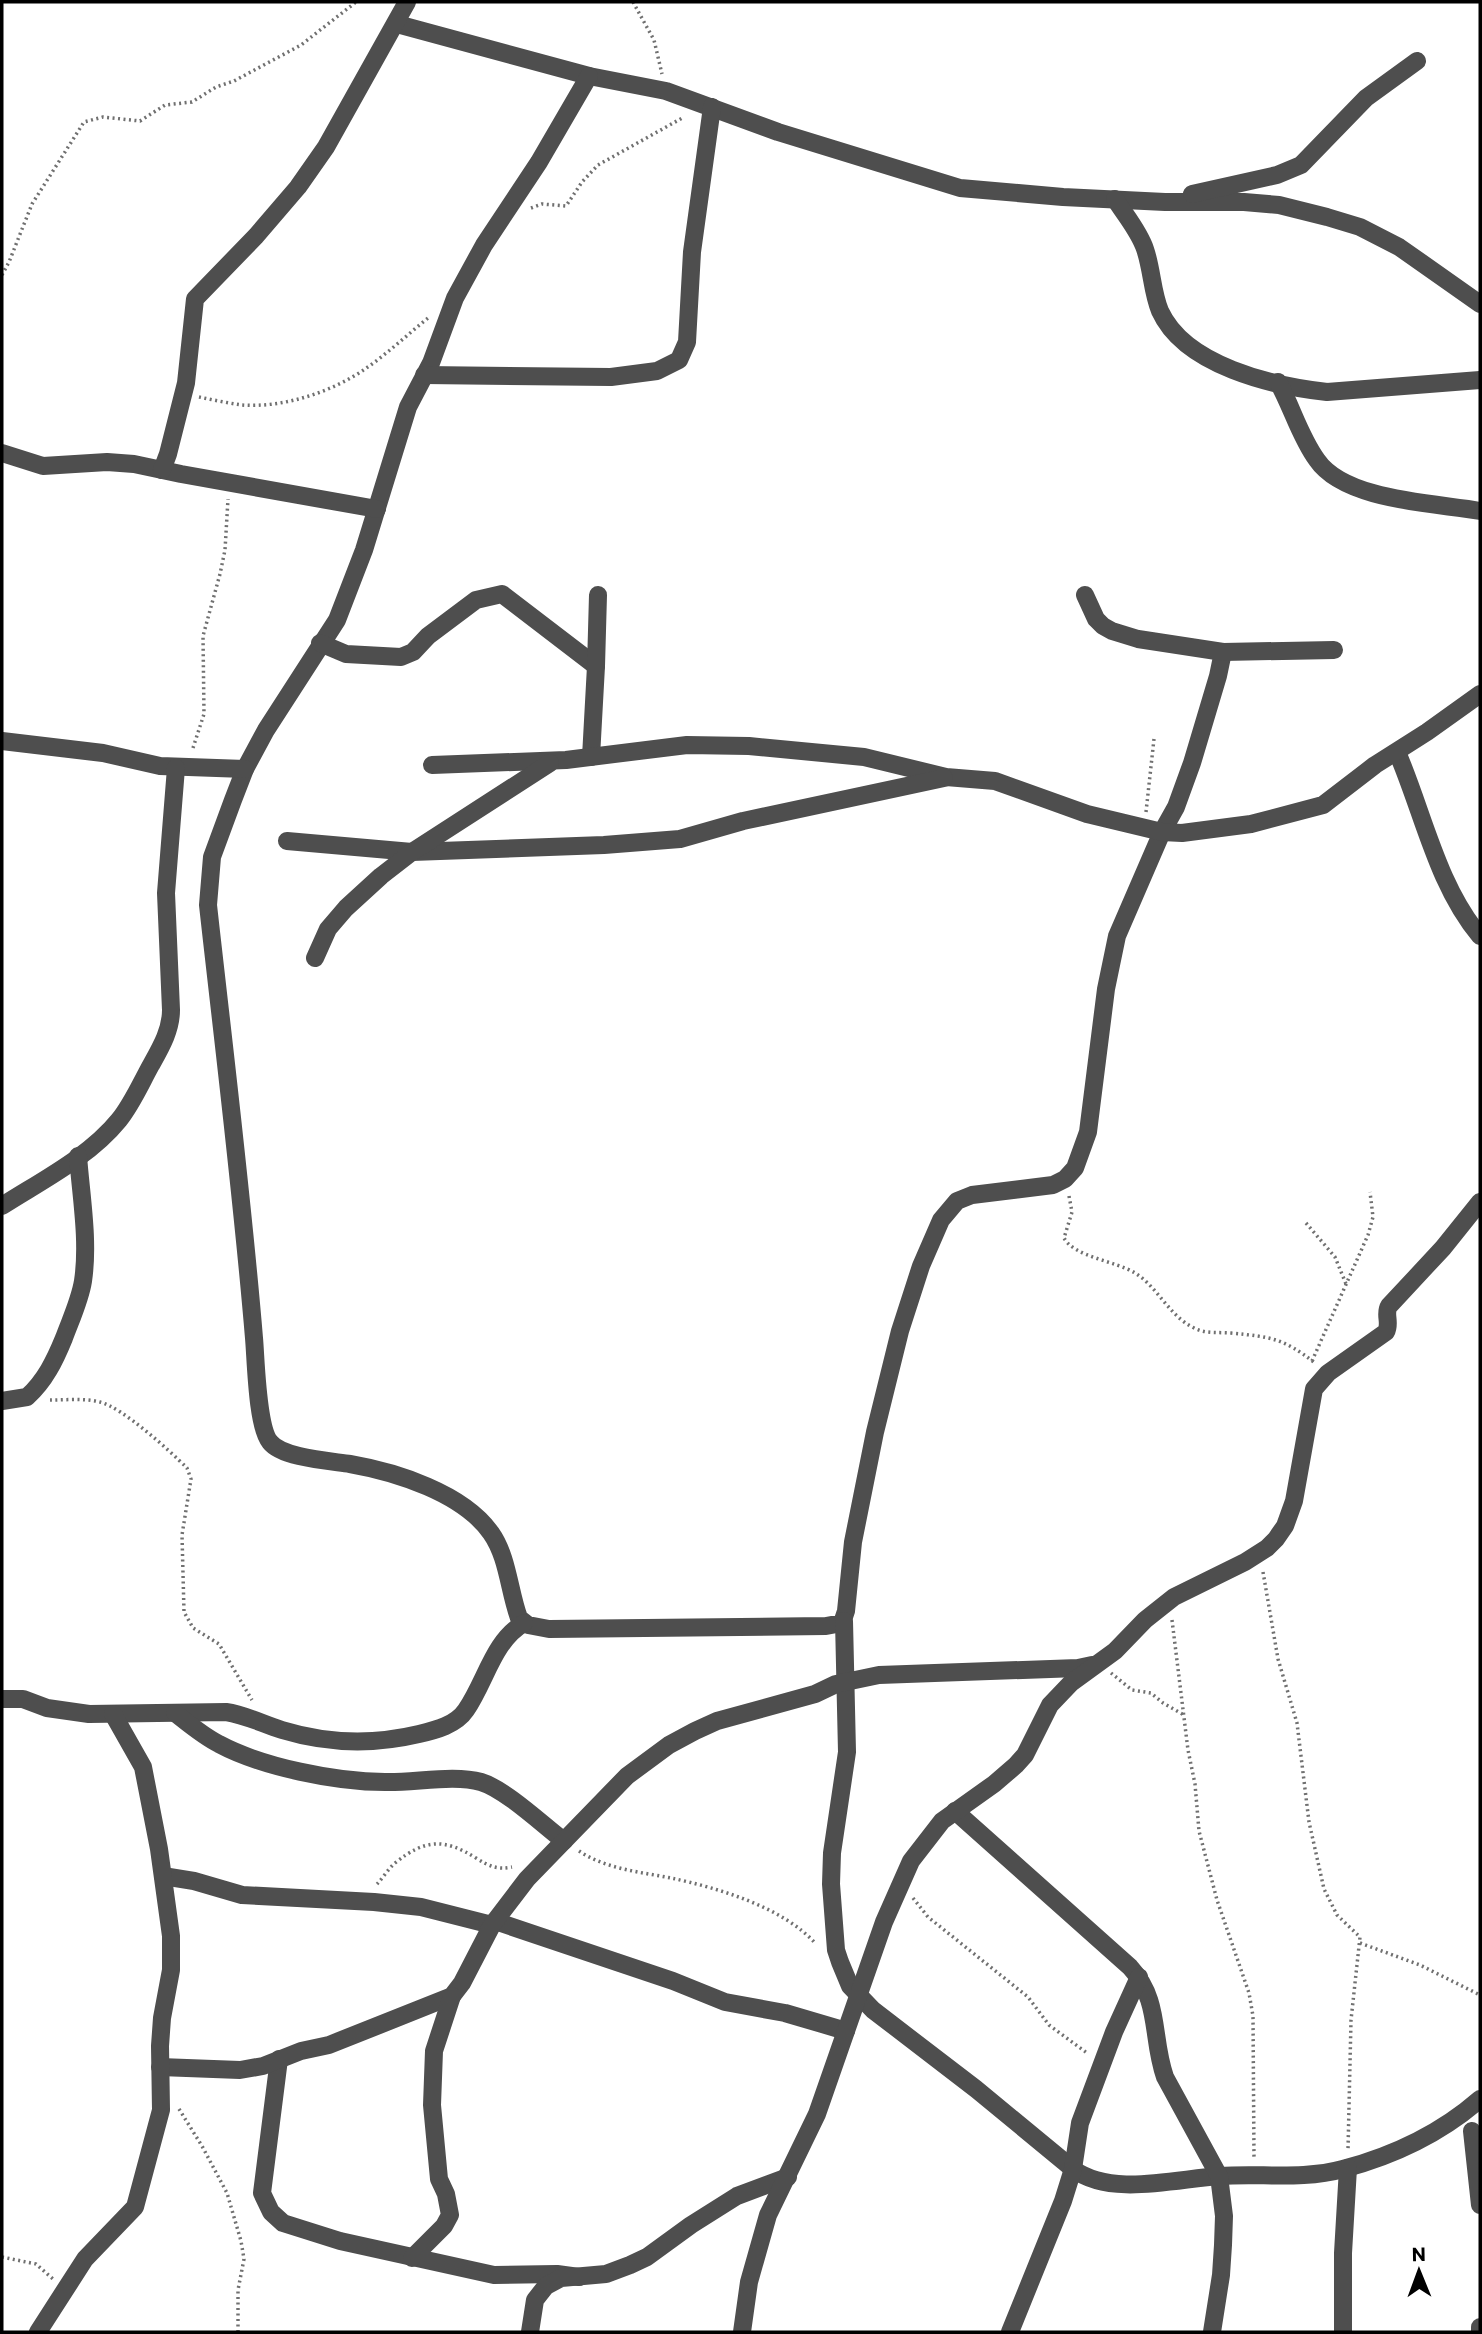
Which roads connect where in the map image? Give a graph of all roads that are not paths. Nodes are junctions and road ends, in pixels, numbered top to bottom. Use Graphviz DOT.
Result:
graph roads {
  1 [pos="407,2"];
  2 [pos="397,24"];
  3 [pos="1417,61"];
  4 [pos="589,76"];
  5 [pos="708,105"];
  6 [pos="1115,199"];
  7 [pos="1165,202"];
  8 [pos="1480,304"];
  9 [pos="424,375"];
  10 [pos="1480,380"];
  11 [pos="1278,382"];
  12 [pos="2,453"];
  13 [pos="162,470"];
  14 [pos="377,509"];
  15 [pos="1480,511"];
  16 [pos="598,595"];
  17 [pos="1085,595"];
  18 [pos="320,643"];
  19 [pos="1334,650"];
  20 [pos="1223,652"];
  21 [pos="596,666"];
  22 [pos="1480,694"];
  23 [pos="2,741"];
  24 [pos="1397,752"];
  25 [pos="591,757"];
  26 [pos="553,761"];
  27 [pos="432,765"];
  28 [pos="180,768"];
  29 [pos="245,769"];
  30 [pos="946,777"];
  31 [pos="1153,830"];
  32 [pos="287,841"];
  33 [pos="412,852"];
  34 [pos="1480,936"];
  35 [pos="315,958"];
  36 [pos="78,1156"];
  37 [pos="1480,1202"];
  38 [pos="2,1206"];
  39 [pos="2,1401"];
  40 [pos="844,1621"];
  41 [pos="524,1623"];
  42 [pos="1098,1663"];
  43 [pos="845,1682"];
  44 [pos="2,1699"];
  45 [pos="175,1713"];
  46 [pos="113,1714"];
  47 [pos="955,1811"];
  48 [pos="564,1841"];
  49 [pos="163,1876"];
  50 [pos="494,1923"];
  51 [pos="1139,1977"];
  52 [pos="452,1996"];
  53 [pos="858,1997"];
  54 [pos="846,2031"];
  55 [pos="279,2059"];
  56 [pos="161,2076"];
  57 [pos="1480,2099"];
  58 [pos="1472,2131"];
  59 [pos="1348,2168"];
  60 [pos="1073,2169"];
  61 [pos="1219,2176"];
  62 [pos="788,2177"];
  63 [pos="1480,2205"];
  64 [pos="412,2258"];
  65 [pos="579,2277"];
  66 [pos="38,2332"];
  67 [pos="530,2332"];
  68 [pos="742,2332"];
  69 [pos="1010,2332"];
  70 [pos="1212,2332"];
  71 [pos="1343,2332"];
  1 -- 2 [label="street"];
  2 -- 4 [label="street"];
  2 -- 13 [label="street"];
  3 -- 7 [label="street"];
  4 -- 5 [label="street"];
  4 -- 9 [label="street"];
  5 -- 6 [label="street"];
  5 -- 9 [label="street"];
  6 -- 7 [label="street"];
  6 -- 11 [label="street"];
  7 -- 8 [label="street"];
  9 -- 14 [label="street"];
  10 -- 11 [label="street"];
  11 -- 15 [label="street"];
  12 -- 13 [label="street"];
  13 -- 14 [label="street"];
  14 -- 18 [label="street"];
  16 -- 21 [label="street"];
  17 -- 20 [label="street"];
  18 -- 21 [label="street"];
  18 -- 29 [label="street"];
  19 -- 20 [label="street"];
  20 -- 31 [label="street"];
  21 -- 25 [label="street"];
  22 -- 24 [label="street"];
  23 -- 28 [label="street"];
  24 -- 31 [label="street"];
  24 -- 34 [label="street"];
  25 -- 26 [label="street"];
  25 -- 30 [label="street"];
  26 -- 27 [label="street"];
  26 -- 33 [label="street"];
  28 -- 29 [label="street"];
  28 -- 36 [label="street"];
  29 -- 41 [label="street"];
  30 -- 31 [label="street"];
  30 -- 33 [label="street"];
  31 -- 40 [label="street"];
  32 -- 33 [label="street"];
  33 -- 35 [label="street"];
  36 -- 38 [label="street"];
  36 -- 39 [label="street"];
  37 -- 42 [label="street"];
  40 -- 41 [label="street"];
  40 -- 43 [label="street"];
  41 -- 45 [label="street"];
  42 -- 43 [label="street"];
  42 -- 47 [label="street"];
  43 -- 48 [label="street"];
  43 -- 53 [label="street"];
  44 -- 46 [label="street"];
  45 -- 46 [label="street"];
  45 -- 48 [label="street"];
  46 -- 49 [label="street"];
  47 -- 51 [label="street"];
  47 -- 53 [label="street"];
  48 -- 50 [label="street"];
  49 -- 50 [label="street"];
  49 -- 56 [label="street"];
  50 -- 52 [label="street"];
  50 -- 54 [label="street"];
  51 -- 60 [label="street"];
  51 -- 61 [label="street"];
  52 -- 55 [label="street"];
  52 -- 64 [label="street"];
  53 -- 54 [label="street"];
  53 -- 60 [label="street"];
  54 -- 62 [label="street"];
  55 -- 56 [label="street"];
  55 -- 64 [label="street"];
  56 -- 66 [label="street"];
  57 -- 59 [label="street"];
  58 -- 63 [label="street"];
  59 -- 61 [label="street"];
  59 -- 71 [label="street"];
  60 -- 61 [label="street"];
  60 -- 69 [label="street"];
  61 -- 70 [label="street"];
  62 -- 65 [label="street"];
  62 -- 68 [label="street"];
  64 -- 65 [label="street"];
  65 -- 67 [label="street"];
}
